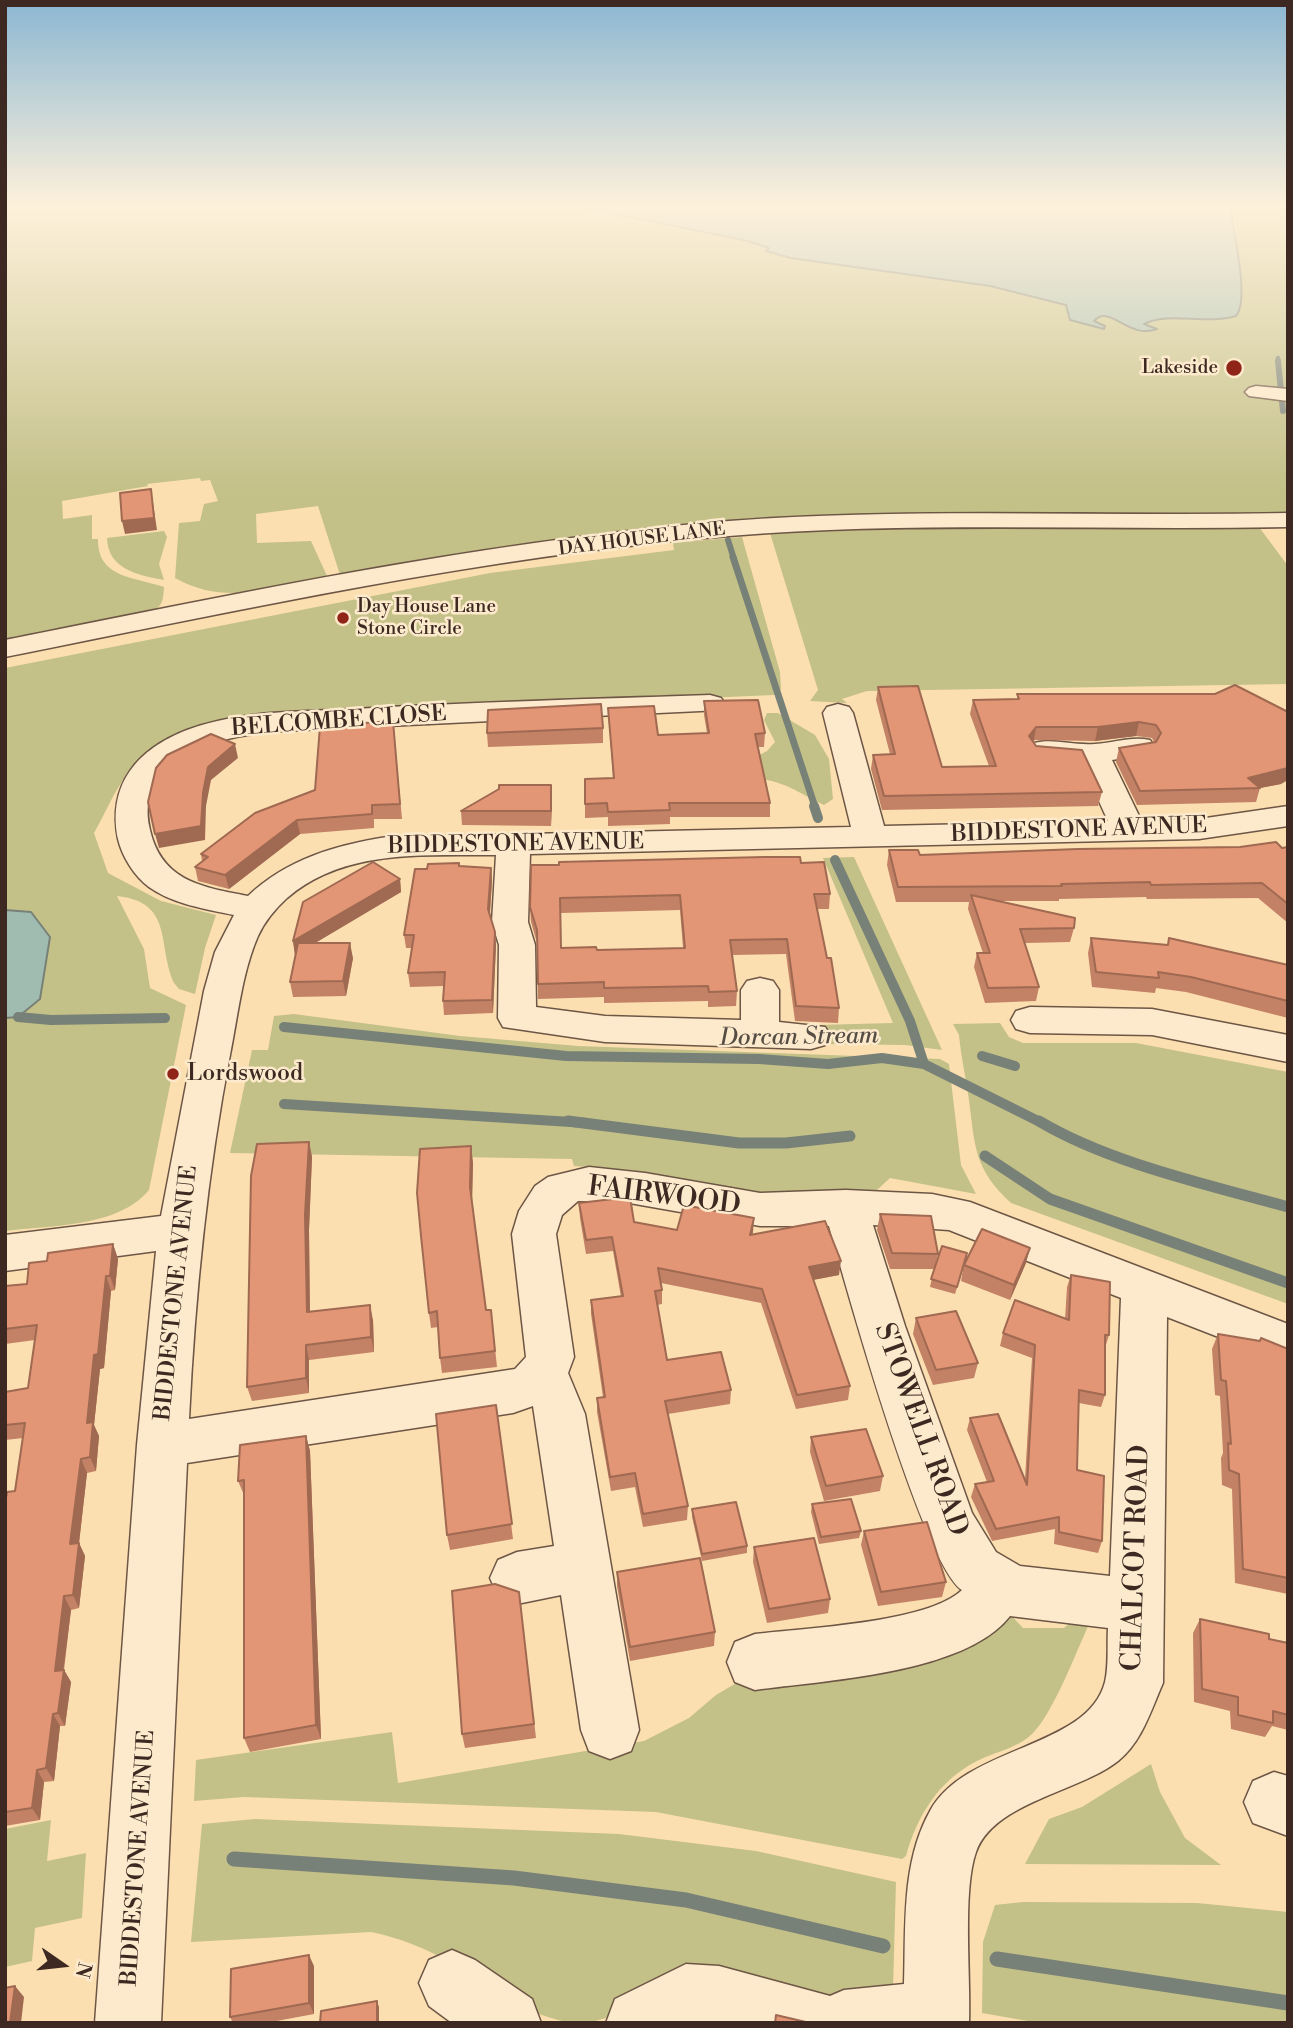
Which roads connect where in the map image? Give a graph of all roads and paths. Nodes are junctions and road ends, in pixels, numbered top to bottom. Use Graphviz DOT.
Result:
graph roads {
  1 [pos="1288,520"];
  2 [pos="5,649"];
  3 [pos="832,709"];
  4 [pos="694,710"];
  5 [pos="1139,747"];
  6 [pos="1045,750"];
  7 [pos="1093,754"];
  8 [pos="1285,820"];
  9 [pos="1129,830"];
  10 [pos="870,837"];
  11 [pos="513,845"];
  12 [pos="257,909"];
  13 [pos="760,990"];
  14 [pos="1030,1020"];
  15 [pos="760,1034"];
  16 [pos="811,1036"];
  17 [pos="1288,1049"];
  18 [pos="846,1207"];
  19 [pos="178,1231"];
  20 [pos="5,1253"];
  21 [pos="1144,1289"];
  22 [pos="1288,1343"];
  23 [pos="542,1377"];
  24 [pos="162,1445"];
  25 [pos="584,1566"];
  26 [pos="517,1578"];
  27 [pos="1000,1585"];
  28 [pos="1138,1608"];
  29 [pos="755,1662"];
  30 [pos="610,1730"];
  31 [pos="452,1983"];
  32 [pos="936,2019"];
  33 [pos="128,2023"];
  34 [pos="508,2023"];
  35 [pos="639,2023"];
  36 [pos="816,2023"];
  37 [pos="844,2023"];
  1 -- 2 [label="street, DAY HOUSE LANE"];
  3 -- 10 [label="street"];
  4 -- 12 [label="street, BELCOMBE CLOSE"];
  5 -- 7 [label="street"];
  6 -- 7 [label="street"];
  7 -- 9 [label="street"];
  8 -- 9 [label="street, BIDDESTONE AVENUE"];
  9 -- 10 [label="street, BIDDESTONE AVENUE"];
  10 -- 11 [label="street, BIDDESTONE AVENUE"];
  11 -- 12 [label="street, BIDDESTONE AVENUE"];
  11 -- 15 [label="street"];
  12 -- 19 [label="street, BIDDESTONE AVENUE"];
  13 -- 15 [label="street"];
  14 -- 17 [label="street"];
  15 -- 16 [label="street"];
  18 -- 21 [label="street, FAIRWOOD"];
  18 -- 23 [label="street, FAIRWOOD"];
  18 -- 27 [label="street, STOWELL ROAD"];
  19 -- 20 [label="street"];
  19 -- 24 [label="street, BIDDESTONE AVENUE"];
  21 -- 22 [label="street, FAIRWOOD"];
  21 -- 28 [label="street, CHALCOT ROAD"];
  23 -- 24 [label="street"];
  23 -- 25 [label="street"];
  24 -- 33 [label="street, BIDDESTONE AVENUE"];
  25 -- 26 [label="street"];
  25 -- 30 [label="street"];
  27 -- 28 [label="street, STOWELL ROAD"];
  27 -- 29 [label="street"];
  28 -- 32 [label="street, CHALCOT ROAD"];
  31 -- 34 [label="street"];
  32 -- 37 [label="street"];
  35 -- 36 [label="street"];
}
